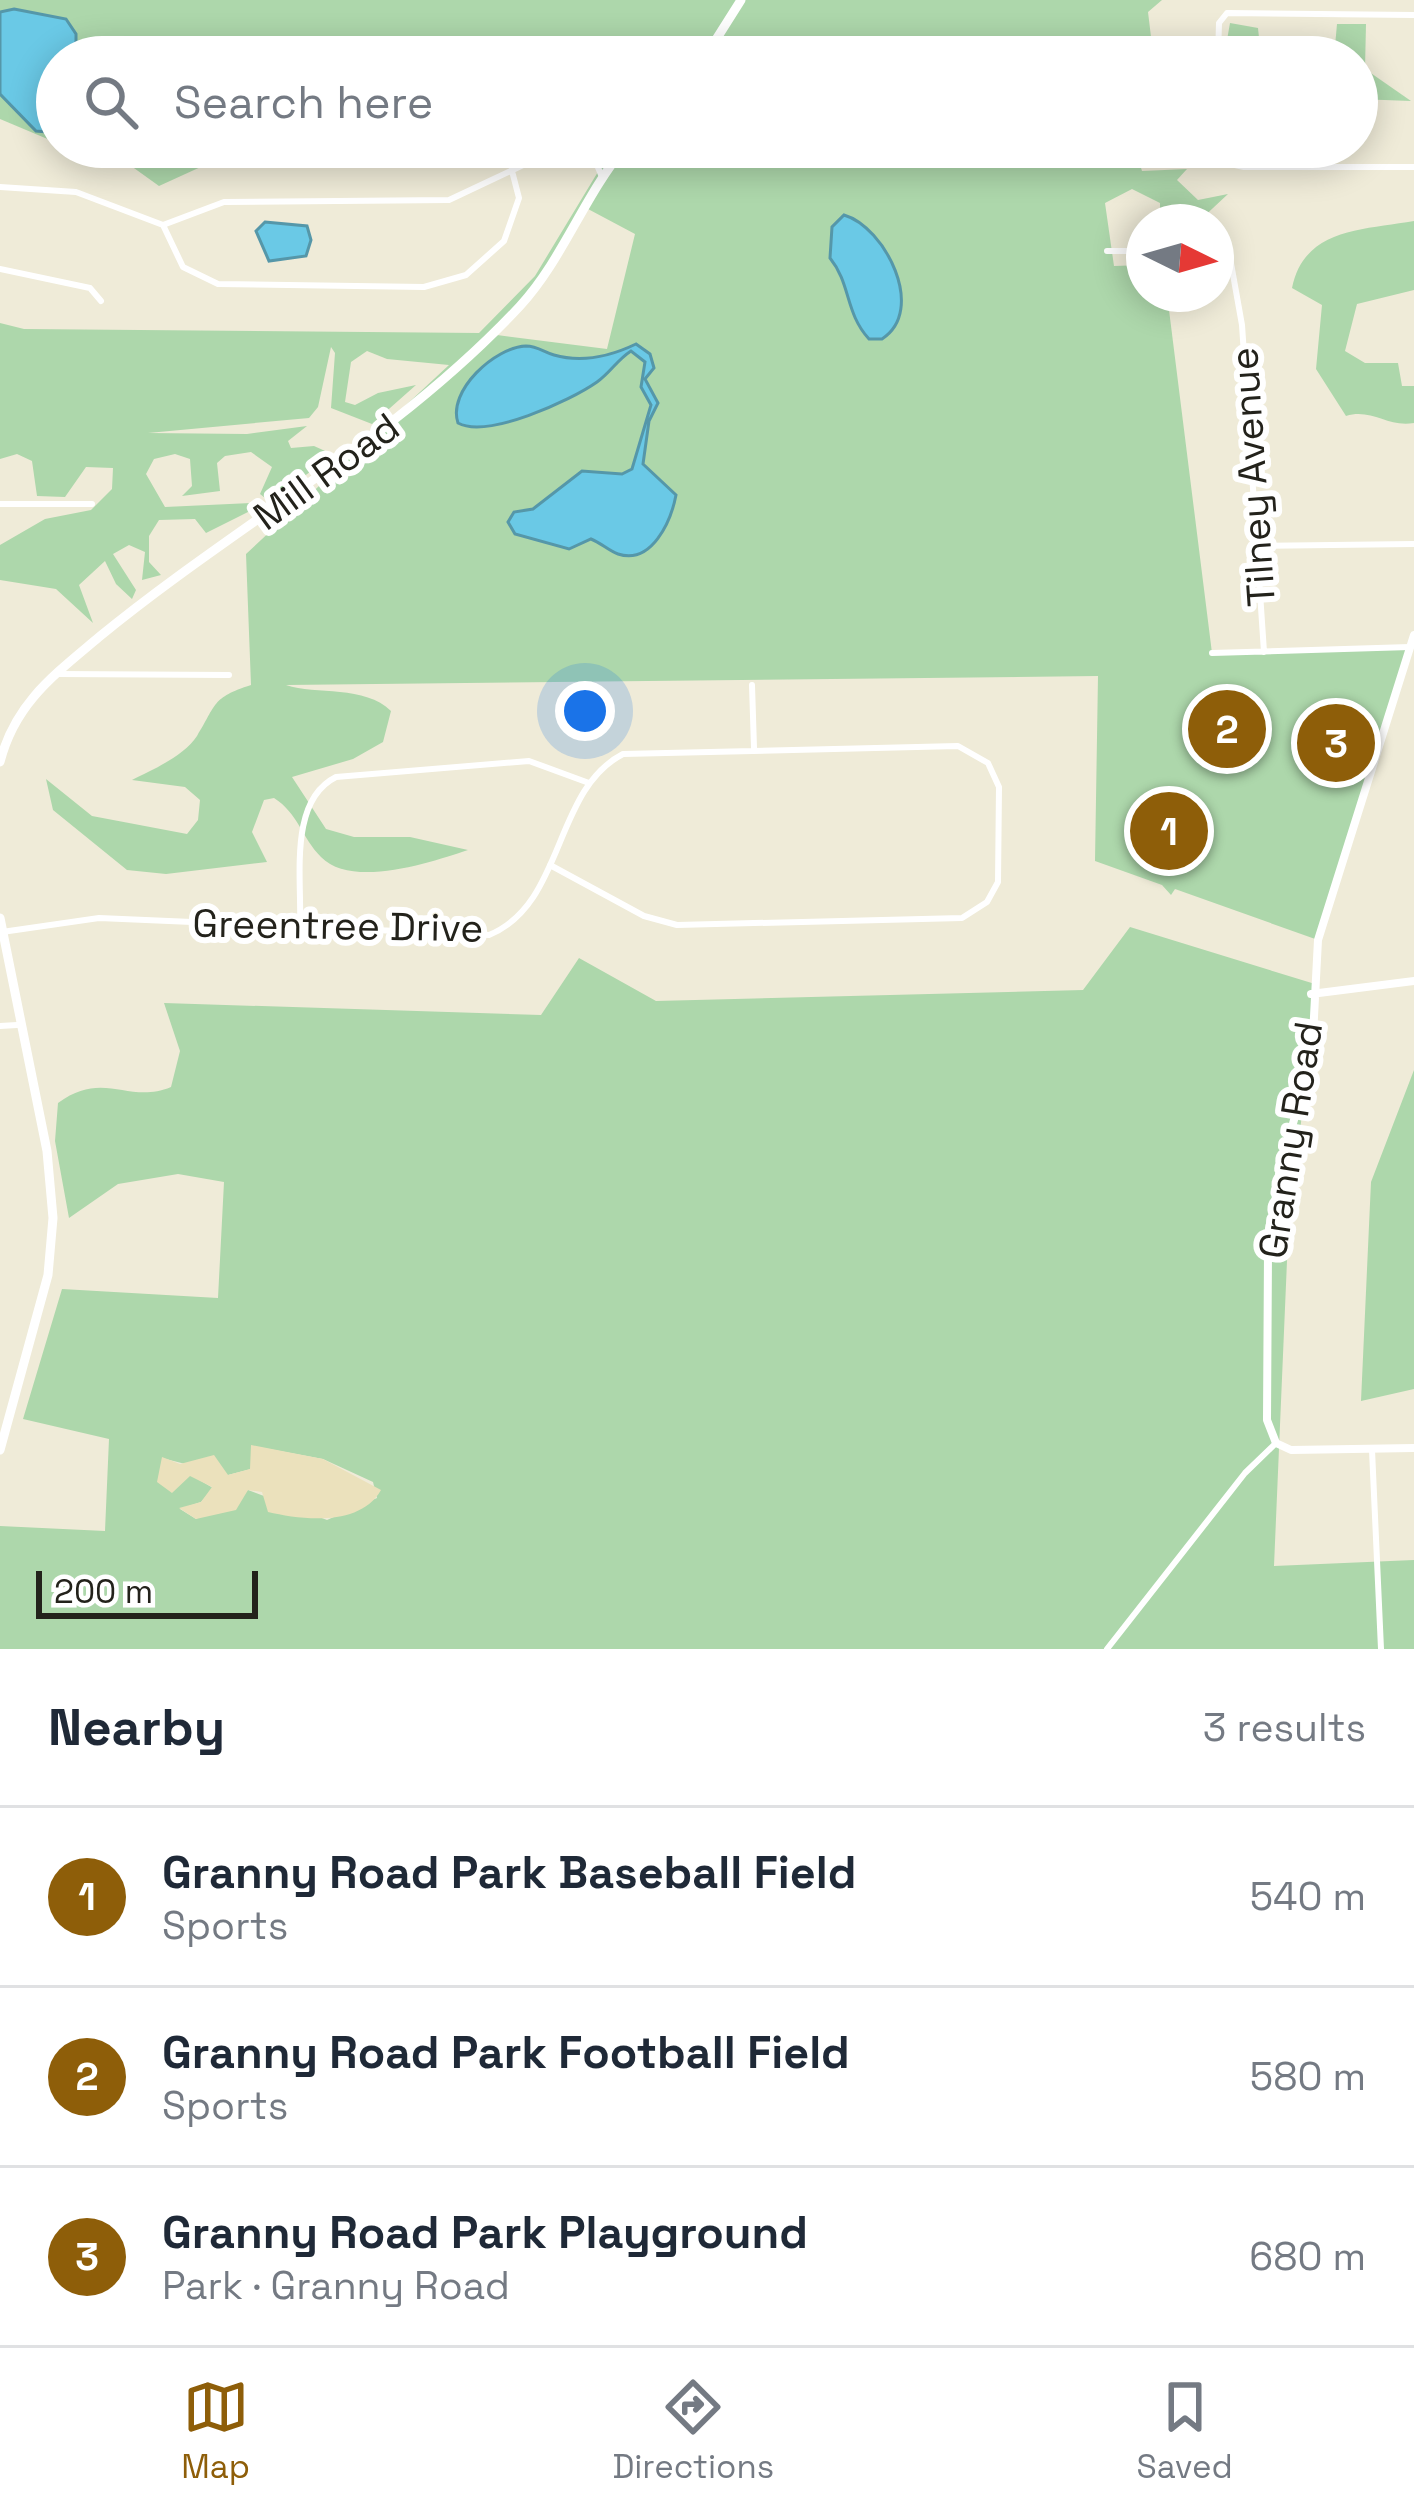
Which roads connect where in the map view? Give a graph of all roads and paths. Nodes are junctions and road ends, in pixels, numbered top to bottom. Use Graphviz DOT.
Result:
graph roads {
  1 [pos="741,0"];
  2 [pos="1414,15"];
  3 [pos="718,36"];
  4 [pos="1219,36"];
  5 [pos="1378,167"];
  6 [pos="1414,167"];
  7 [pos="518,168"];
  8 [pos="598,168"];
  9 [pos="608,168"];
  10 [pos="512,171"];
  11 [pos="602,177"];
  12 [pos="0,187"];
  13 [pos="164,225"];
  14 [pos="1107,251"];
  15 [pos="1126,251"];
  16 [pos="0,269"];
  17 [pos="1234,280"];
  18 [pos="101,301"];
  19 [pos="0,504"];
  20 [pos="92,504"];
  21 [pos="1414,544"];
  22 [pos="1257,546"];
  23 [pos="1414,635"];
  24 [pos="1410,647"];
  25 [pos="1264,652"];
  26 [pos="1212,653"];
  27 [pos="54,674"];
  28 [pos="229,675"];
  29 [pos="752,686"];
  30 [pos="6,724"];
  31 [pos="754,749"];
  32 [pos="0,762"];
  33 [pos="589,783"];
  34 [pos="550,865"];
  35 [pos="0,918"];
  36 [pos="300,927"];
  37 [pos="2,932"];
  38 [pos="1414,981"];
  39 [pos="1312,994"];
  40 [pos="17,1025"];
  41 [pos="0,1026"];
  42 [pos="4,1417"];
  43 [pos="1276,1443"];
  44 [pos="1414,1448"];
  45 [pos="0,1450"];
  46 [pos="1372,1450"];
  47 [pos="1107,1649"];
  48 [pos="1381,1649"];
  1 -- 3 [label="main road"];
  2 -- 4 [label="street"];
  5 -- 6 [label="street"];
  7 -- 10 [label="street"];
  8 -- 11 [label="street"];
  9 -- 11 [label="main road, Mill Road"];
  10 -- 13 [label="street"];
  10 -- 13 [label="street"];
  11 -- 27 [label="main road, Mill Road"];
  12 -- 13 [label="street"];
  14 -- 15 [label="street"];
  16 -- 18 [label="street"];
  17 -- 22 [label="street, Tilney Avenue"];
  19 -- 20 [label="street"];
  21 -- 22 [label="street"];
  22 -- 25 [label="street, Tilney Avenue"];
  23 -- 24 [label="street, Granny Road"];
  24 -- 25 [label="street"];
  24 -- 39 [label="street, Granny Road"];
  25 -- 26 [label="street"];
  27 -- 28 [label="street"];
  27 -- 30 [label="main road, Mill Road"];
  29 -- 31 [label="street"];
  30 -- 32 [label="main road, Mill Road"];
  31 -- 33 [label="street"];
  31 -- 34 [label="street"];
  33 -- 34 [label="street, Greentree Drive"];
  33 -- 36 [label="street"];
  34 -- 36 [label="street, Greentree Drive"];
  35 -- 37 [label="main road"];
  36 -- 37 [label="street, Greentree Drive"];
  37 -- 40 [label="main road"];
  38 -- 39 [label="street"];
  39 -- 43 [label="street, Granny Road"];
  40 -- 41 [label="street"];
  40 -- 42 [label="main road"];
  42 -- 45 [label="main road"];
  43 -- 46 [label="street"];
  43 -- 47 [label="street"];
  44 -- 46 [label="street"];
  46 -- 48 [label="street"];
}
